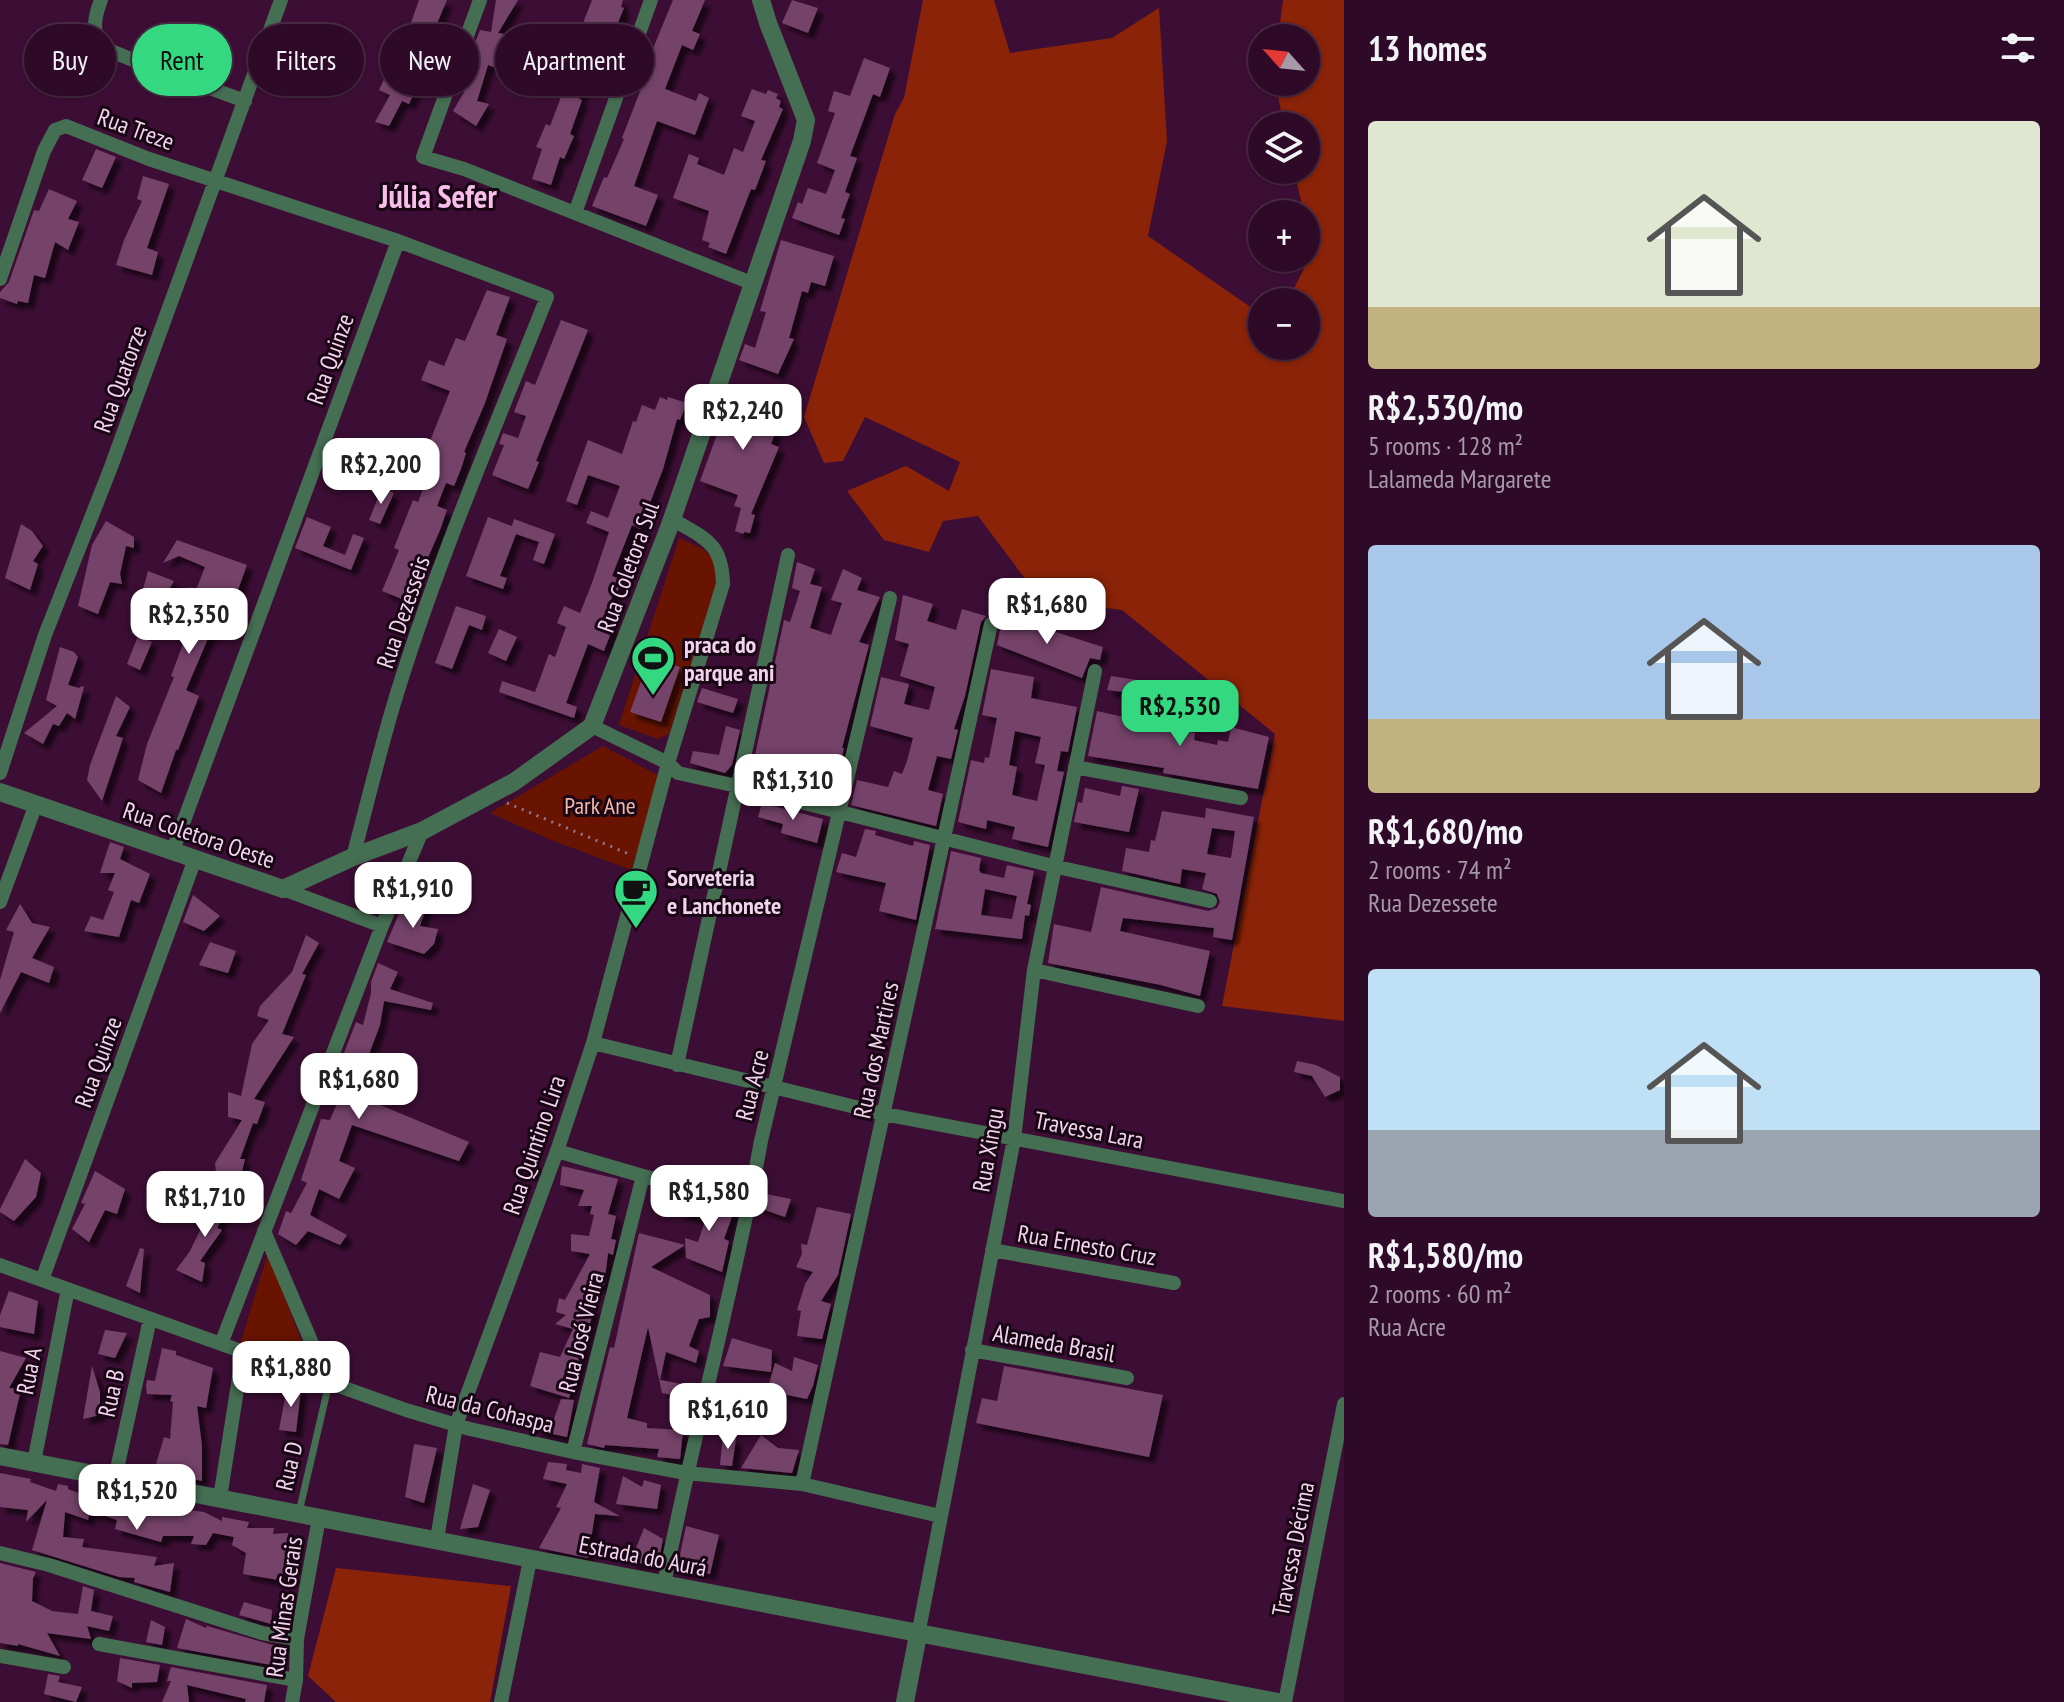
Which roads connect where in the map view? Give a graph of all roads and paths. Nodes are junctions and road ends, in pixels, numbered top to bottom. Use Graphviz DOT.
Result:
graph roads {
  1 [pos="101,0"];
  2 [pos="281,0"];
  3 [pos="480,0"];
  4 [pos="651,0"];
  5 [pos="761,0"];
  6 [pos="245,101"];
  7 [pos="217,180"];
  8 [pos="575,213"];
  9 [pos="398,241"];
  10 [pos="0,279"];
  11 [pos="754,284"];
  12 [pos="672,519"];
  13 [pos="788,555"];
  14 [pos="890,598"];
  15 [pos="991,624"];
  16 [pos="1095,671"];
  17 [pos="592,726"];
  18 [pos="668,763"];
  19 [pos="1075,767"];
  20 [pos="0,773"];
  21 [pos="737,786"];
  22 [pos="0,792"];
  23 [pos="489,795"];
  24 [pos="1241,798"];
  25 [pos="36,804"];
  26 [pos="840,812"];
  27 [pos="422,831"];
  28 [pos="945,837"];
  29 [pos="172,853"];
  30 [pos="353,857"];
  31 [pos="195,859"];
  32 [pos="642,860"];
  33 [pos="1053,866"];
  34 [pos="283,889"];
  35 [pos="1210,901"];
  36 [pos="0,902"];
  37 [pos="382,926"];
  38 [pos="1034,970"];
  39 [pos="1198,1006"];
  40 [pos="593,1043"];
  41 [pos="677,1065"];
  42 [pos="775,1087"];
  43 [pos="884,1114"];
  44 [pos="1014,1139"];
  45 [pos="557,1151"];
  46 [pos="643,1176"];
  47 [pos="750,1201"];
  48 [pos="1344,1201"];
  49 [pos="264,1231"];
  50 [pos="992,1250"];
  51 [pos="0,1265"];
  52 [pos="42,1280"];
  53 [pos="1174,1283"];
  54 [pos="68,1289"];
  55 [pos="150,1319"];
  56 [pos="221,1344"];
  57 [pos="972,1350"];
  58 [pos="243,1352"];
  59 [pos="1127,1378"];
  60 [pos="329,1383"];
  61 [pos="1344,1404"];
  62 [pos="456,1425"];
  63 [pos="573,1452"];
  64 [pos="0,1456"];
  65 [pos="34,1462"];
  66 [pos="686,1473"];
  67 [pos="115,1478"];
  68 [pos="802,1484"];
  69 [pos="220,1498"];
  70 [pos="299,1512"];
  71 [pos="940,1516"];
  72 [pos="319,1518"];
  73 [pos="437,1539"];
  74 [pos="0,1553"];
  75 [pos="530,1560"];
  76 [pos="664,1584"];
  77 [pos="918,1635"];
  78 [pos="297,1639"];
  79 [pos="99,1644"];
  80 [pos="0,1656"];
  81 [pos="64,1667"];
  82 [pos="296,1680"];
  83 [pos="292,1702"];
  84 [pos="501,1702"];
  85 [pos="905,1702"];
  86 [pos="1278,1702"];
  87 [pos="1285,1702"];
  1 -- 6 [label="street"];
  2 -- 6 [label="street, Rua Quatorze"];
  3 -- 8 [label="street"];
  4 -- 8 [label="street"];
  5 -- 11 [label="street, Rua Coletora Sul"];
  6 -- 7 [label="street, Rua Quatorze"];
  7 -- 9 [label="street"];
  7 -- 10 [label="street, Rua Treze"];
  7 -- 20 [label="street, Rua Quatorze"];
  8 -- 11 [label="street"];
  9 -- 29 [label="street, Rua Quinze"];
  9 -- 30 [label="street, Rua Dezesseis"];
  11 -- 12 [label="street, Rua Coletora Sul"];
  12 -- 17 [label="street, Rua Coletora Sul"];
  12 -- 18 [label="street, Rua Quintino Lira"];
  13 -- 21 [label="street"];
  14 -- 26 [label="street, Rua Acre"];
  15 -- 28 [label="street, Rua dos Martires"];
  16 -- 19 [label="street, Rua Xingu"];
  17 -- 18 [label="street"];
  17 -- 23 [label="street"];
  18 -- 21 [label="street"];
  18 -- 32 [label="street, Rua Quintino Lira"];
  19 -- 24 [label="street"];
  19 -- 33 [label="street, Rua Xingu"];
  21 -- 26 [label="street"];
  21 -- 41 [label="street"];
  22 -- 25 [label="street, Rua Coletora Oeste"];
  23 -- 27 [label="street"];
  23 -- 32 [label="path"];
  25 -- 29 [label="street, Rua Coletora Oeste"];
  25 -- 36 [label="street"];
  26 -- 28 [label="street"];
  26 -- 42 [label="street, Rua Acre"];
  27 -- 30 [label="street"];
  27 -- 37 [label="street"];
  28 -- 33 [label="street"];
  28 -- 43 [label="street, Rua dos Martires"];
  29 -- 31 [label="street, Rua Coletora Oeste"];
  30 -- 34 [label="street"];
  31 -- 34 [label="street, Rua Coletora Oeste"];
  31 -- 52 [label="street, Rua Quinze"];
  32 -- 40 [label="street, Rua Quintino Lira"];
  33 -- 35 [label="street"];
  33 -- 38 [label="street, Rua Xingu"];
  34 -- 37 [label="street, Rua Coletora Oeste"];
  37 -- 49 [label="street"];
  38 -- 39 [label="street"];
  38 -- 44 [label="street, Rua Xingu"];
  40 -- 41 [label="street, Travessa Lara"];
  40 -- 45 [label="street, Rua Quintino Lira"];
  41 -- 42 [label="street, Travessa Lara"];
  42 -- 43 [label="street, Travessa Lara"];
  42 -- 47 [label="street, Rua Acre"];
  43 -- 44 [label="street, Travessa Lara"];
  43 -- 68 [label="street, Rua dos Martires"];
  44 -- 48 [label="street, Travessa Lara"];
  44 -- 50 [label="street, Rua Xingu"];
  45 -- 46 [label="street"];
  45 -- 62 [label="street, Rua Quintino Lira"];
  46 -- 47 [label="street"];
  46 -- 63 [label="street, Rua José Vieira"];
  47 -- 66 [label="street, Rua Acre"];
  49 -- 56 [label="street"];
  49 -- 60 [label="street"];
  50 -- 53 [label="street, Rua Ernesto Cruz"];
  50 -- 57 [label="street, Rua Xingu"];
  51 -- 52 [label="street, Rua da Cohaspa"];
  52 -- 54 [label="street, Rua da Cohaspa"];
  54 -- 55 [label="street, Rua da Cohaspa"];
  54 -- 65 [label="street, Rua A"];
  55 -- 56 [label="street, Rua da Cohaspa"];
  55 -- 67 [label="street, Rua B"];
  56 -- 58 [label="street, Rua da Cohaspa"];
  57 -- 59 [label="street, Alameda Brasil"];
  57 -- 71 [label="street, Rua Xingu"];
  58 -- 60 [label="street, Rua da Cohaspa"];
  58 -- 69 [label="street"];
  60 -- 62 [label="street, Rua da Cohaspa"];
  60 -- 70 [label="lane, Rua D"];
  61 -- 87 [label="street, Travessa Décima"];
  62 -- 63 [label="street, Rua da Cohaspa"];
  62 -- 73 [label="street, Rua Quintino Lira"];
  63 -- 66 [label="street, Rua da Cohaspa"];
  64 -- 65 [label="street, Estrada do Aurá"];
  65 -- 67 [label="street, Estrada do Aurá"];
  66 -- 68 [label="street, Rua da Cohaspa"];
  66 -- 76 [label="street, Rua Acre"];
  67 -- 69 [label="street, Estrada do Aurá"];
  68 -- 71 [label="street, Rua da Cohaspa"];
  69 -- 70 [label="street, Estrada do Aurá"];
  70 -- 72 [label="street, Estrada do Aurá"];
  71 -- 77 [label="street, Rua Xingu"];
  72 -- 73 [label="street, Estrada do Aurá"];
  72 -- 78 [label="street, Rua Minas Gerais"];
  73 -- 75 [label="street, Estrada do Aurá"];
  74 -- 78 [label="street"];
  75 -- 76 [label="street, Estrada do Aurá"];
  75 -- 84 [label="street"];
  76 -- 77 [label="street, Estrada do Aurá"];
  77 -- 85 [label="street"];
  77 -- 86 [label="street, Estrada do Aurá"];
  78 -- 82 [label="street, Rua Minas Gerais"];
  79 -- 82 [label="street"];
  80 -- 81 [label="street"];
  82 -- 83 [label="street, Rua Minas Gerais"];
}
